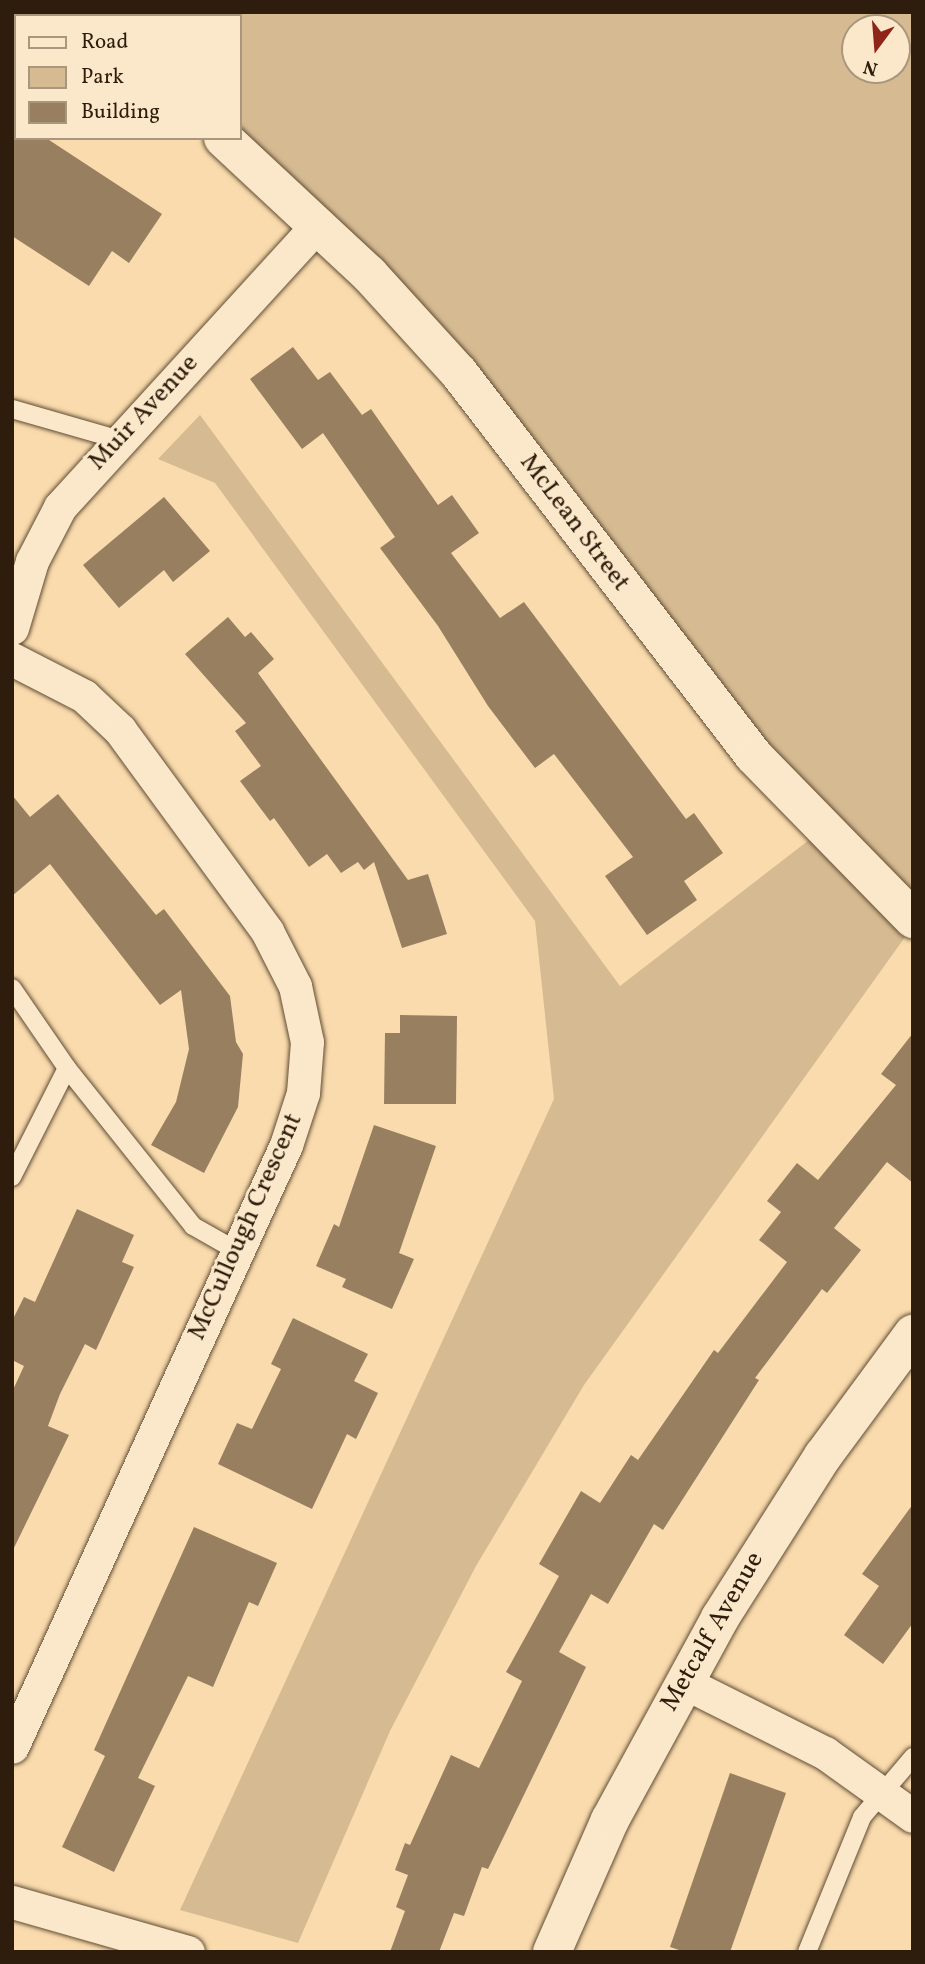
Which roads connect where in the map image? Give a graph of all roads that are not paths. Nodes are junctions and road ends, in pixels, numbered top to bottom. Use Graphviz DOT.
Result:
graph roads {
  1 [pos="225,140"];
  2 [pos="318,224"];
  3 [pos="12,409"];
  4 [pos="120,440"];
  5 [pos="12,628"];
  6 [pos="12,659"];
  7 [pos="913,919"];
  8 [pos="12,988"];
  9 [pos="67,1068"];
  10 [pos="12,1177"];
  11 [pos="237,1251"];
  12 [pos="913,1334"];
  13 [pos="683,1682"];
  14 [pos="12,1747"];
  15 [pos="913,1757"];
  16 [pos="883,1792"];
  17 [pos="913,1816"];
  18 [pos="12,1902"];
  19 [pos="180,1951"];
  20 [pos="552,1952"];
  21 [pos="807,1952"];
  1 -- 2 [label="street, McLean Street"];
  2 -- 4 [label="street, Muir Avenue"];
  2 -- 7 [label="street, McLean Street"];
  3 -- 4 [label="lane"];
  4 -- 5 [label="street, Muir Avenue"];
  6 -- 11 [label="street, McCullough Crescent"];
  8 -- 9 [label="lane"];
  9 -- 10 [label="lane"];
  9 -- 11 [label="lane"];
  11 -- 14 [label="street, McCullough Crescent"];
  12 -- 13 [label="street, Metcalf Avenue"];
  13 -- 16 [label="street"];
  13 -- 20 [label="street, Metcalf Avenue"];
  15 -- 16 [label="lane"];
  16 -- 17 [label="street"];
  16 -- 21 [label="lane"];
  18 -- 19 [label="street"];
}
